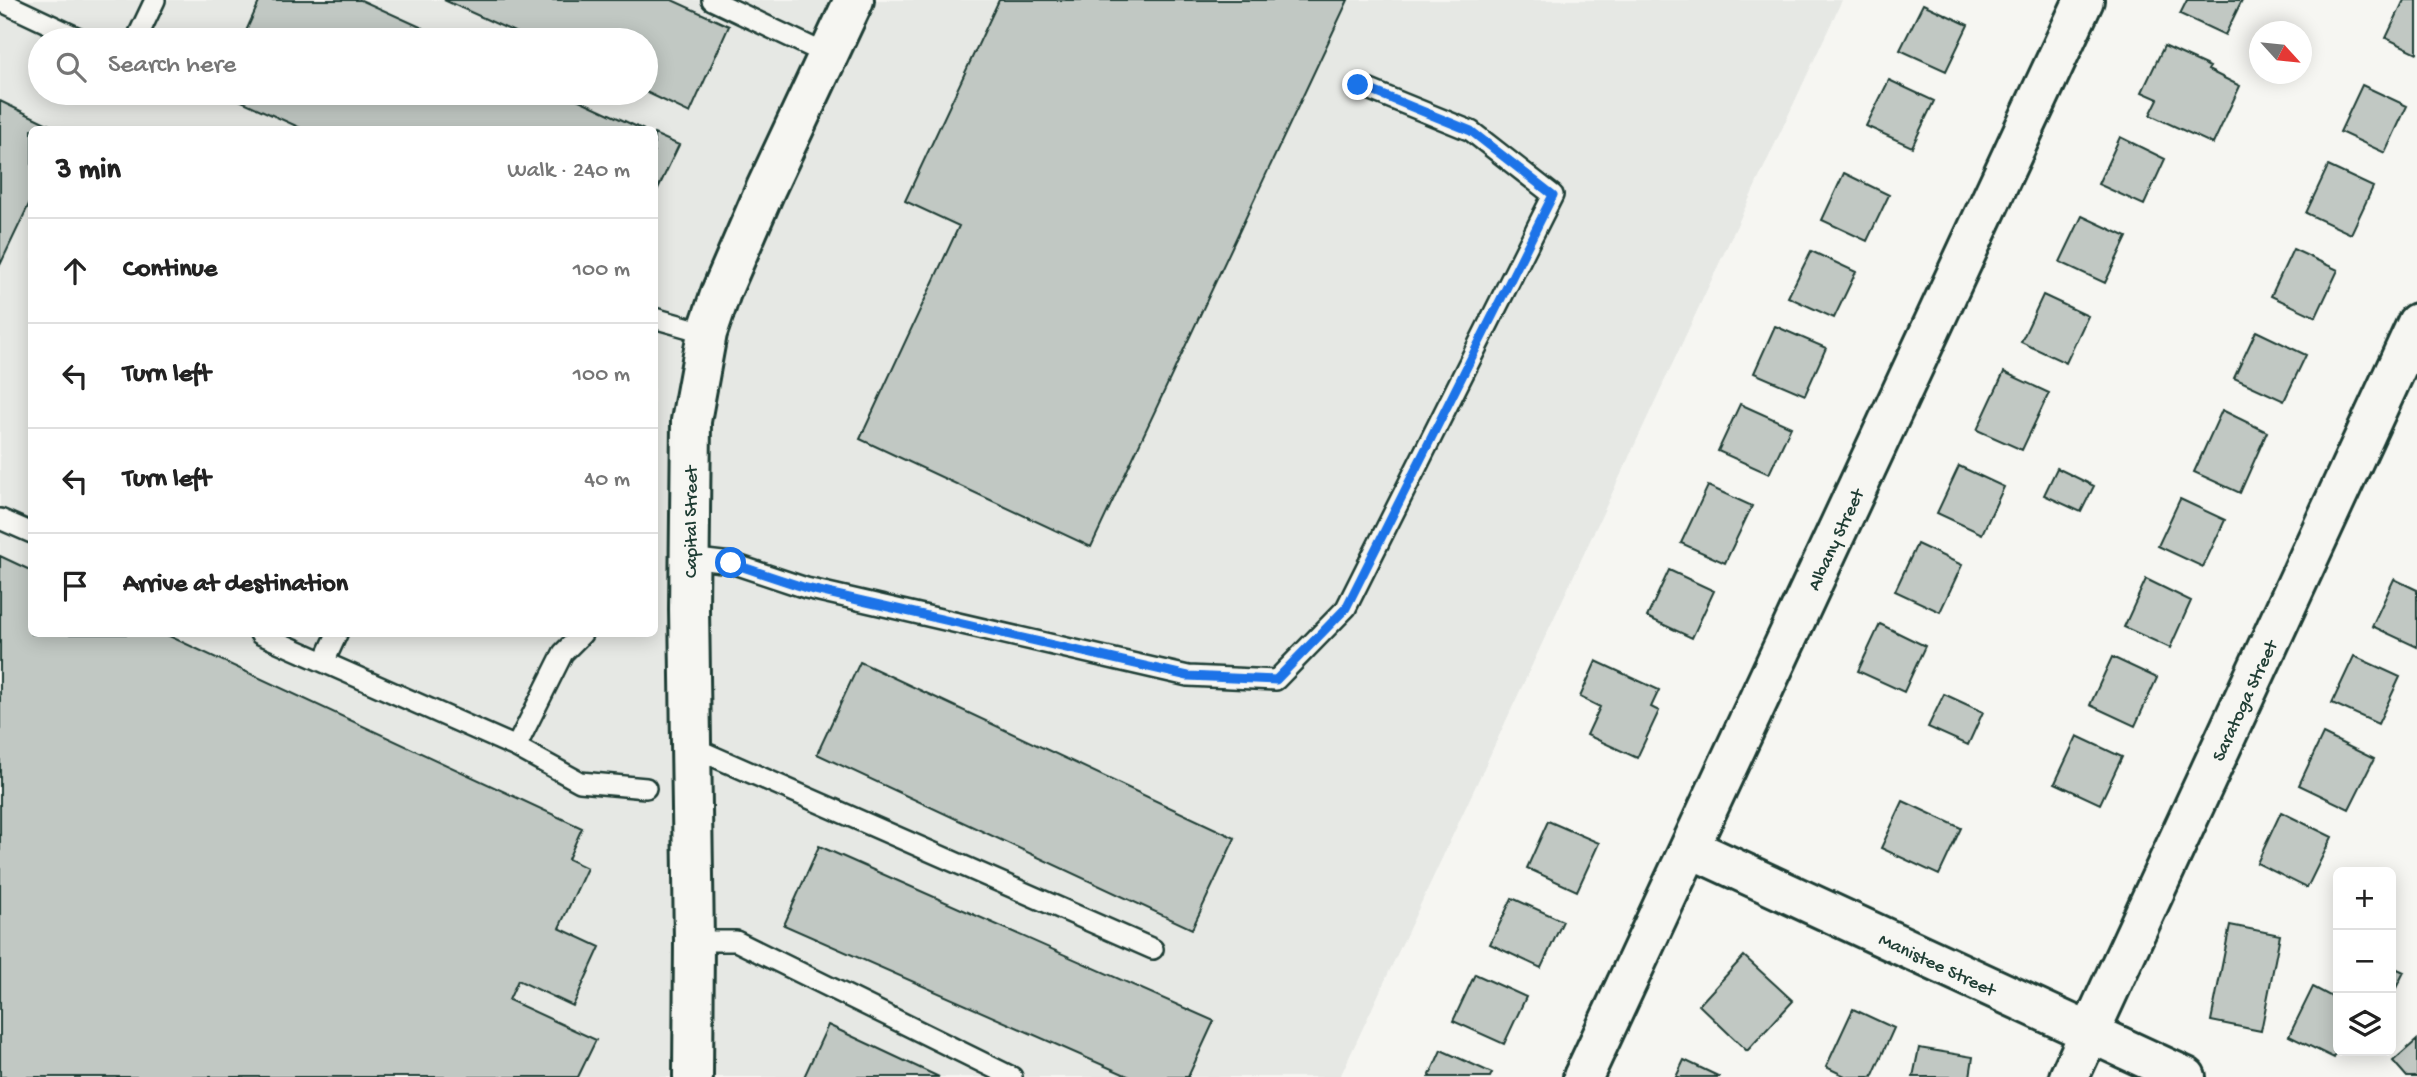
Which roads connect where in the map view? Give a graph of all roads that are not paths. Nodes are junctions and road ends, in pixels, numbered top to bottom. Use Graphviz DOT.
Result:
graph roads {
  1 [pos="155,0"];
  2 [pos="712,0"];
  3 [pos="854,0"];
  4 [pos="2084,0"];
  5 [pos="0,1"];
  6 [pos="57,28"];
  7 [pos="142,28"];
  8 [pos="828,55"];
  9 [pos="1358,85"];
  10 [pos="658,319"];
  11 [pos="2417,323"];
  12 [pos="707,333"];
  13 [pos="0,519"];
  14 [pos="28,531"];
  15 [pos="689,558"];
  16 [pos="267,637"];
  17 [pos="336,637"];
  18 [pos="579,637"];
  19 [pos="324,662"];
  20 [pos="516,747"];
  21 [pos="692,747"];
  22 [pos="646,788"];
  23 [pos="1690,848"];
  24 [pos="694,941"];
  25 [pos="1153,949"];
  26 [pos="2089,1032"];
  27 [pos="693,1077"];
  28 [pos="1012,1077"];
  29 [pos="1583,1077"];
  30 [pos="2069,1077"];
  31 [pos="2186,1077"];
  1 -- 7 [label="lane"];
  2 -- 8 [label="lane"];
  3 -- 8 [label="street, Capital Street"];
  4 -- 23 [label="street, Albany Street"];
  5 -- 6 [label="lane"];
  8 -- 12 [label="street, Capital Street"];
  9 -- 15 [label="lane"];
  10 -- 12 [label="lane"];
  11 -- 26 [label="street, Saratoga Street"];
  12 -- 15 [label="street, Capital Street"];
  13 -- 14 [label="lane"];
  15 -- 21 [label="street, Capital Street"];
  16 -- 19 [label="lane"];
  17 -- 19 [label="lane"];
  18 -- 20 [label="lane"];
  19 -- 20 [label="lane"];
  20 -- 22 [label="lane"];
  21 -- 24 [label="street, Capital Street"];
  21 -- 25 [label="lane"];
  23 -- 26 [label="street, Manistee Street"];
  23 -- 29 [label="street, Albany Street"];
  24 -- 27 [label="street, Capital Street"];
  24 -- 28 [label="lane"];
  26 -- 30 [label="street, Saratoga Street"];
  26 -- 31 [label="street, Manistee Street"];
}
